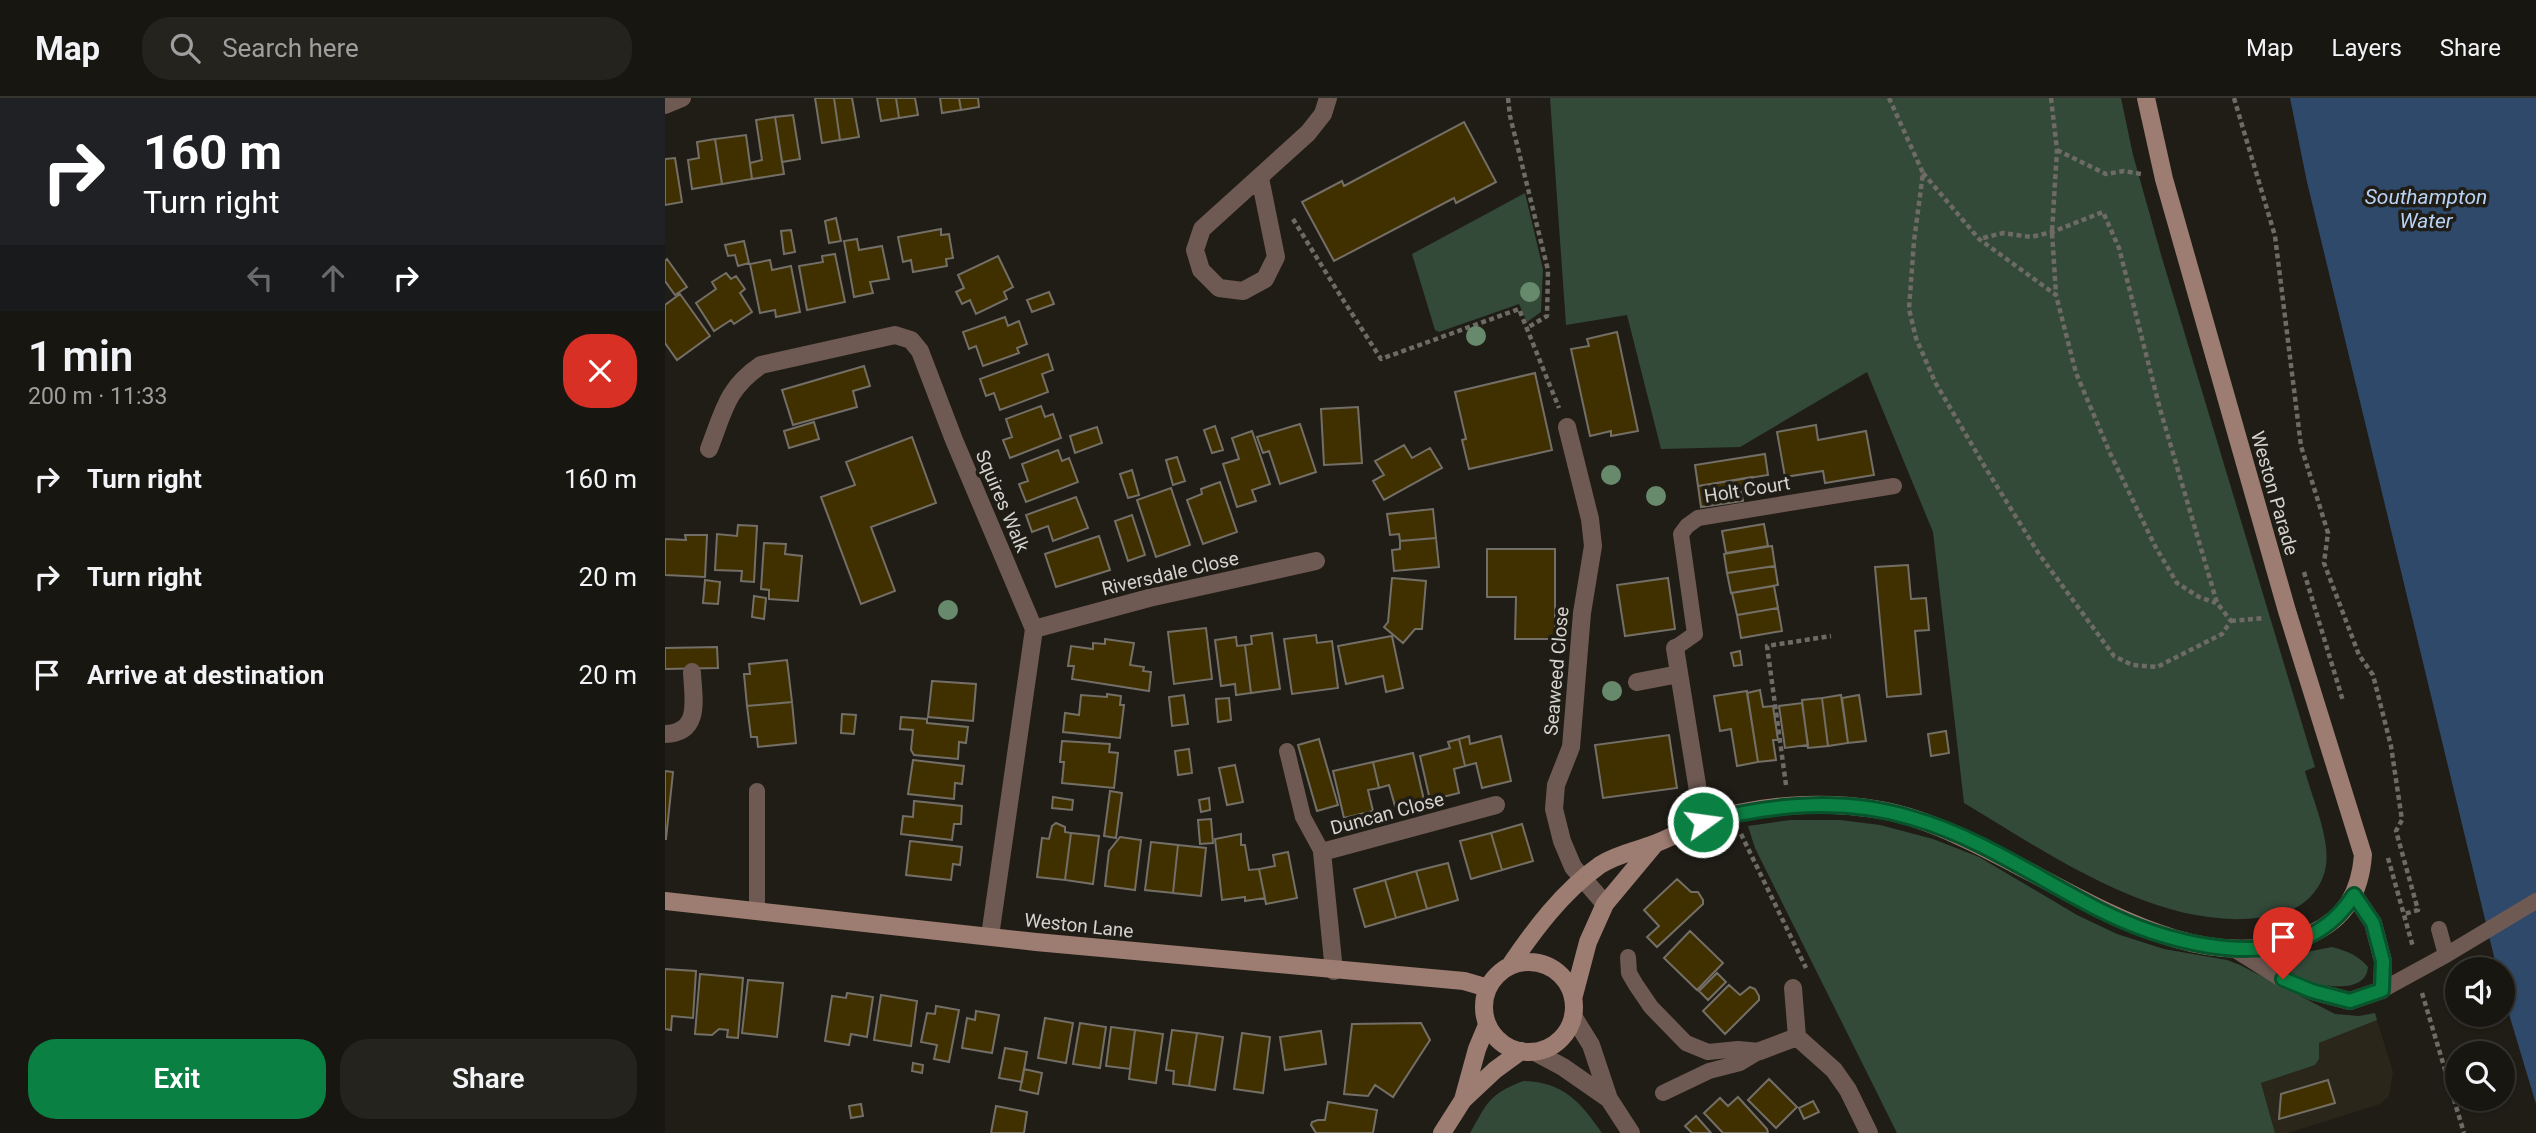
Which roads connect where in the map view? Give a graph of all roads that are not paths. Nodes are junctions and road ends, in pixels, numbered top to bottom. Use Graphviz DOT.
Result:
graph roads {
  1 [pos="682,98"];
  2 [pos="1328,98"];
  3 [pos="2146,98"];
  4 [pos="665,105"];
  5 [pos="1260,178"];
  6 [pos="1567,427"];
  7 [pos="709,449"];
  8 [pos="1894,486"];
  9 [pos="1316,561"];
  10 [pos="1034,629"];
  11 [pos="1675,648"];
  12 [pos="692,672"];
  13 [pos="1679,674"];
  14 [pos="1637,682"];
  15 [pos="665,734"];
  16 [pos="1287,751"];
  17 [pos="757,791"];
  18 [pos="1496,805"];
  19 [pos="1703,822"];
  20 [pos="1655,844"];
  21 [pos="1322,852"];
  22 [pos="1583,879"];
  23 [pos="2354,895"];
  24 [pos="665,901"];
  25 [pos="2536,901"];
  26 [pos="1605,904"];
  27 [pos="757,911"];
  28 [pos="2439,929"];
  29 [pos="991,936"];
  30 [pos="2237,950"];
  31 [pos="2446,955"];
  32 [pos="1628,957"];
  33 [pos="1509,967"];
  34 [pos="1334,971"];
  35 [pos="1488,988"];
  36 [pos="1793,988"];
  37 [pos="2382,990"];
  38 [pos="1573,1007"];
  39 [pos="1487,1025"];
  40 [pos="1797,1037"];
  41 [pos="1760,1051"];
  42 [pos="1528,1052"];
  43 [pos="1663,1093"];
  44 [pos="1609,1099"];
  45 [pos="1463,1100"];
  46 [pos="1442,1133"];
  47 [pos="1631,1133"];
  48 [pos="1870,1133"];
  1 -- 4 [label="street"];
  2 -- 5 [label="street"];
  3 -- 23 [label="street, Weston Parade"];
  5 -- 5 [label="street"];
  6 -- 22 [label="street, Seaweed Close"];
  7 -- 10 [label="street, Squires Walk"];
  8 -- 11 [label="lane, Holt Court"];
  9 -- 10 [label="street, Riversdale Close"];
  10 -- 29 [label="street"];
  11 -- 13 [label="street, Holt Court"];
  12 -- 15 [label="street"];
  13 -- 14 [label="street"];
  13 -- 19 [label="street, Holt Court"];
  16 -- 21 [label="lane"];
  17 -- 27 [label="lane"];
  18 -- 21 [label="street, Duncan Close"];
  19 -- 20 [label="street"];
  19 -- 30 [label="street"];
  20 -- 22 [label="street"];
  20 -- 26 [label="street"];
  21 -- 34 [label="street, Duncan Close"];
  22 -- 26 [label="street, Seaweed Close"];
  22 -- 33 [label="street"];
  23 -- 30 [label="street"];
  23 -- 37 [label="street"];
  24 -- 27 [label="street, Weston Lane"];
  25 -- 31 [label="lane"];
  26 -- 38 [label="street"];
  27 -- 29 [label="street, Weston Lane"];
  28 -- 31 [label="lane"];
  29 -- 34 [label="street, Weston Lane"];
  30 -- 37 [label="street"];
  31 -- 37 [label="lane"];
  32 -- 41 [label="lane"];
  33 -- 35 [label="street"];
  33 -- 38 [label="street"];
  34 -- 35 [label="street, Weston Lane"];
  35 -- 39 [label="street"];
  36 -- 40 [label="street"];
  38 -- 42 [label="street"];
  38 -- 44 [label="street"];
  39 -- 42 [label="street"];
  39 -- 45 [label="street"];
  40 -- 41 [label="street"];
  40 -- 48 [label="street"];
  41 -- 43 [label="lane"];
  42 -- 44 [label="street"];
  42 -- 45 [label="street"];
  44 -- 47 [label="street"];
  45 -- 46 [label="street"];
}
